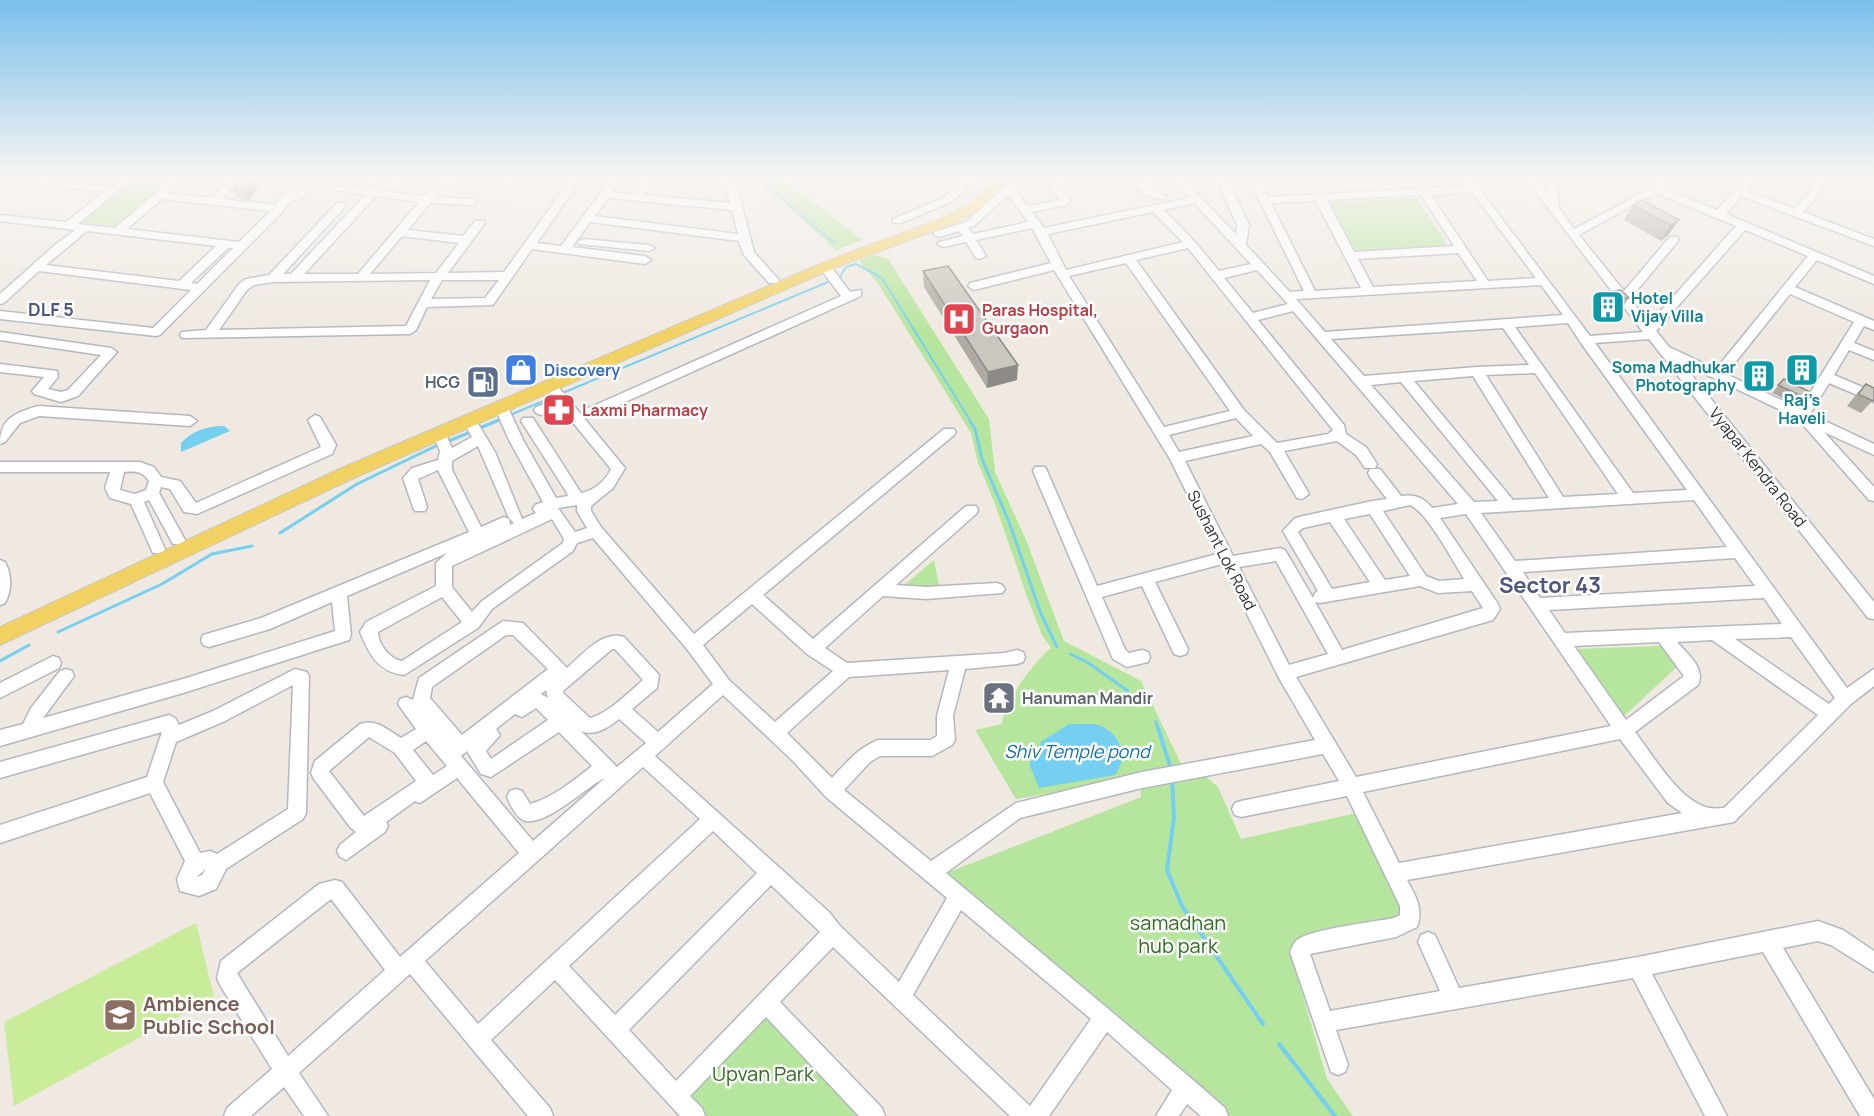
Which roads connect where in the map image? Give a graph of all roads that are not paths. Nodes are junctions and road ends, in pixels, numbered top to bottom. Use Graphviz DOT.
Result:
graph roads {
  1 [pos="74,231"];
  2 [pos="118,231"];
  3 [pos="257,231"];
  4 [pos="317,231"];
  5 [pos="336,231"];
  6 [pos="473,231"];
  7 [pos="538,231"];
  8 [pos="578,231"];
  9 [pos="689,231"];
  10 [pos="742,231"];
  11 [pos="897,231"];
  12 [pos="922,231"];
  13 [pos="954,231"];
  14 [pos="965,231"];
  15 [pos="1017,231"];
  16 [pos="1040,231"];
  17 [pos="1181,231"];
  18 [pos="1227,231"];
  19 [pos="1242,231"];
  20 [pos="1280,231"];
  21 [pos="1337,231"];
  22 [pos="1450,231"];
  23 [pos="1506,231"];
  24 [pos="1570,231"];
  25 [pos="1579,231"];
  26 [pos="1739,231"];
  27 [pos="1758,231"];
  28 [pos="1843,231"];
  29 [pos="399,232"];
  30 [pos="1572,234"];
  31 [pos="743,238"];
  32 [pos="969,238"];
  33 [pos="1674,239"];
  34 [pos="466,240"];
  35 [pos="1874,243"];
  36 [pos="225,244"];
  37 [pos="1191,244"];
  38 [pos="528,245"];
  39 [pos="568,245"];
  40 [pos="1240,245"];
  41 [pos="242,246"];
  42 [pos="1462,249"];
  43 [pos="647,254"];
  44 [pos="980,256"];
  45 [pos="1350,256"];
  46 [pos="1814,256"];
  47 [pos="1129,259"];
  48 [pos="1260,266"];
  49 [pos="36,267"];
  50 [pos="1060,270"];
  51 [pos="828,271"];
  52 [pos="507,276"];
  53 [pos="1215,276"];
  54 [pos="295,277"];
  55 [pos="361,277"];
  56 [pos="437,277"];
  57 [pos="273,278"];
  58 [pos="773,280"];
  59 [pos="1874,280"];
  60 [pos="1544,281"];
  61 [pos="182,285"];
  62 [pos="1485,285"];
  63 [pos="974,286"];
  64 [pos="202,288"];
  65 [pos="1787,288"];
  66 [pos="1369,292"];
  67 [pos="1312,296"];
  68 [pos="1624,298"];
  69 [pos="0,300"];
  70 [pos="1292,301"];
  71 [pos="424,303"];
  72 [pos="0,315"];
  73 [pos="1249,318"];
  74 [pos="1569,319"];
  75 [pos="1861,321"];
  76 [pos="1506,323"];
  77 [pos="1874,326"];
  78 [pos="1652,333"];
  79 [pos="210,334"];
  80 [pos="186,335"];
  81 [pos="0,336"];
  82 [pos="1321,336"];
  83 [pos="1585,340"];
  84 [pos="1846,344"];
  85 [pos="1665,350"];
  86 [pos="1874,356"];
  87 [pos="0,368"];
  88 [pos="1538,369"];
  89 [pos="1477,371"];
  90 [pos="1718,375"];
  91 [pos="1826,376"];
  92 [pos="1404,377"];
  93 [pos="1361,381"];
  94 [pos="558,394"];
  95 [pos="1874,397"];
  96 [pos="541,411"];
  97 [pos="589,413"];
  98 [pos="1239,413"];
  99 [pos="504,415"];
  100 [pos="1802,416"];
  101 [pos="315,420"];
  102 [pos="190,421"];
  103 [pos="528,421"];
  104 [pos="474,430"];
  105 [pos="949,432"];
  106 [pos="1159,433"];
  107 [pos="1337,435"];
  108 [pos="0,440"];
  109 [pos="1269,444"];
  110 [pos="444,449"];
  111 [pos="1874,450"];
  112 [pos="1176,458"];
  113 [pos="0,467"];
  114 [pos="118,467"];
  115 [pos="1040,471"];
  116 [pos="154,487"];
  117 [pos="1302,494"];
  118 [pos="1696,495"];
  119 [pos="1874,496"];
  120 [pos="584,499"];
  121 [pos="1629,499"];
  122 [pos="136,500"];
  123 [pos="1397,502"];
  124 [pos="1559,503"];
  125 [pos="552,504"];
  126 [pos="1509,506"];
  127 [pos="420,507"];
  128 [pos="1372,507"];
  129 [pos="1470,508"];
  130 [pos="971,510"];
  131 [pos="1429,514"];
  132 [pos="1333,515"];
  133 [pos="516,518"];
  134 [pos="166,520"];
  135 [pos="149,529"];
  136 [pos="596,531"];
  137 [pos="477,534"];
  138 [pos="572,539"];
  139 [pos="178,540"];
  140 [pos="158,549"];
  141 [pos="1738,552"];
  142 [pos="1227,560"];
  143 [pos="0,567"];
  144 [pos="1512,567"];
  145 [pos="1146,579"];
  146 [pos="1421,580"];
  147 [pos="1476,584"];
  148 [pos="1381,587"];
  149 [pos="444,589"];
  150 [pos="879,590"];
  151 [pos="997,590"];
  152 [pos="1767,592"];
  153 [pos="339,593"];
  154 [pos="1093,593"];
  155 [pos="753,596"];
  156 [pos="1328,596"];
  157 [pos="0,599"];
  158 [pos="1305,599"];
  159 [pos="1538,604"];
  160 [pos="1874,613"];
  161 [pos="0,623"];
  162 [pos="472,623"];
  163 [pos="1795,630"];
  164 [pos="1715,634"];
  165 [pos="0,636"];
  166 [pos="1664,637"];
  167 [pos="208,640"];
  168 [pos="1560,640"];
  169 [pos="693,644"];
  170 [pos="813,649"];
  171 [pos="1180,649"];
  172 [pos="1017,657"];
  173 [pos="1143,657"];
  174 [pos="1338,657"];
  175 [pos="53,663"];
  176 [pos="959,663"];
  177 [pos="845,670"];
  178 [pos="1285,673"];
  179 [pos="66,675"];
  180 [pos="1874,676"];
  181 [pos="723,685"];
  182 [pos="0,691"];
  183 [pos="1845,699"];
  184 [pos="406,704"];
  185 [pos="620,709"];
  186 [pos="1830,714"];
  187 [pos="559,722"];
  188 [pos="29,729"];
  189 [pos="428,730"];
  190 [pos="1624,731"];
  191 [pos="776,733"];
  192 [pos="169,737"];
  193 [pos="0,738"];
  194 [pos="658,743"];
  195 [pos="1327,746"];
  196 [pos="401,748"];
  197 [pos="456,756"];
  198 [pos="643,756"];
  199 [pos="0,770"];
  200 [pos="610,773"];
  201 [pos="154,783"];
  202 [pos="1351,786"];
  203 [pos="832,791"];
  204 [pos="516,797"];
  205 [pos="1241,809"];
  206 [pos="1708,817"];
  207 [pos="712,820"];
  208 [pos="0,834"];
  209 [pos="346,851"];
  210 [pos="532,854"];
  211 [pos="932,872"];
  212 [pos="770,873"];
  213 [pos="1395,873"];
  214 [pos="958,896"];
  215 [pos="833,933"];
  216 [pos="1767,940"];
  217 [pos="1428,942"];
  218 [pos="1874,962"];
  219 [pos="405,966"];
  220 [pos="555,966"];
  221 [pos="1638,967"];
  222 [pos="901,998"];
  223 [pos="1454,999"];
  224 [pos="766,1002"];
  225 [pos="1105,1017"];
  226 [pos="1323,1022"];
  227 [pos="614,1030"];
  228 [pos="477,1039"];
  229 [pos="1338,1065"];
  230 [pos="285,1071"];
  231 [pos="1186,1087"];
  232 [pos="676,1096"];
  233 [pos="535,1113"];
  234 [pos="235,1116"];
  235 [pos="317,1116"];
  236 [pos="694,1116"];
  237 [pos="874,1116"];
  238 [pos="1025,1116"];
  239 [pos="1035,1116"];
  240 [pos="1167,1116"];
  241 [pos="1217,1116"];
  242 [pos="1716,1116"];
  243 [pos="1872,1116"];
  1 -- 49 [label="street"];
  2 -- 36 [label="street"];
  3 -- 41 [label="street"];
  4 -- 57 [label="street"];
  5 -- 54 [label="street"];
  6 -- 34 [label="street"];
  7 -- 38 [label="street"];
  8 -- 39 [label="street"];
  9 -- 31 [label="street"];
  10 -- 31 [label="street"];
  11 -- 58 [label="main road"];
  12 -- 51 [label="main road"];
  13 -- 32 [label="street"];
  14 -- 32 [label="street"];
  15 -- 32 [label="street"];
  16 -- 50 [label="street, Sushant Lok Road"];
  17 -- 37 [label="street"];
  18 -- 40 [label="street"];
  19 -- 40 [label="street"];
  20 -- 67 [label="street"];
  21 -- 45 [label="street"];
  22 -- 42 [label="street"];
  23 -- 60 [label="street"];
  24 -- 30 [label="street, Vyapar Kendra Road"];
  25 -- 30 [label="street"];
  26 -- 78 [label="street"];
  27 -- 46 [label="street"];
  28 -- 35 [label="street"];
  29 -- 34 [label="street"];
  29 -- 55 [label="street"];
  30 -- 68 [label="street, Vyapar Kendra Road"];
  31 -- 58 [label="street"];
  32 -- 44 [label="street"];
  33 -- 68 [label="street"];
  34 -- 56 [label="street"];
  36 -- 41 [label="street"];
  36 -- 61 [label="street"];
  37 -- 47 [label="street"];
  37 -- 53 [label="street"];
  38 -- 39 [label="street"];
  38 -- 52 [label="street"];
  39 -- 43 [label="street"];
  40 -- 48 [label="street"];
  41 -- 64 [label="street"];
  42 -- 45 [label="street"];
  42 -- 62 [label="street"];
  45 -- 66 [label="street"];
  46 -- 59 [label="street"];
  46 -- 65 [label="street"];
  47 -- 50 [label="street"];
  47 -- 98 [label="street"];
  48 -- 53 [label="street"];
  48 -- 70 [label="street"];
  49 -- 61 [label="street"];
  49 -- 69 [label="street"];
  50 -- 63 [label="street"];
  50 -- 106 [label="street, Sushant Lok Road"];
  51 -- 94 [label="main road"];
  51 -- 97 [label="street"];
  52 -- 56 [label="street"];
  52 -- 71 [label="street"];
  53 -- 73 [label="street"];
  54 -- 55 [label="street"];
  54 -- 57 [label="street"];
  55 -- 56 [label="street"];
  56 -- 71 [label="street"];
  57 -- 79 [label="street"];
  58 -- 139 [label="main road"];
  60 -- 62 [label="street"];
  60 -- 74 [label="street"];
  61 -- 64 [label="street"];
  62 -- 66 [label="street"];
  64 -- 72 [label="street"];
  65 -- 75 [label="street"];
  65 -- 90 [label="street"];
  66 -- 67 [label="street"];
  67 -- 70 [label="street"];
  68 -- 78 [label="street, Vyapar Kendra Road"];
  70 -- 73 [label="street"];
  70 -- 82 [label="street"];
  71 -- 79 [label="street"];
  73 -- 107 [label="street"];
  74 -- 76 [label="street"];
  74 -- 83 [label="street"];
  75 -- 77 [label="street"];
  75 -- 84 [label="street"];
  76 -- 82 [label="street"];
  76 -- 88 [label="street"];
  78 -- 83 [label="street"];
  78 -- 85 [label="street, Vyapar Kendra Road"];
  79 -- 80 [label="street"];
  81 -- 87 [label="street"];
  82 -- 93 [label="street"];
  83 -- 118 [label="street"];
  84 -- 86 [label="street"];
  84 -- 91 [label="street"];
  85 -- 90 [label="street"];
  85 -- 160 [label="street, Vyapar Kendra Road"];
  88 -- 89 [label="street"];
  88 -- 121 [label="street"];
  89 -- 92 [label="street"];
  89 -- 124 [label="street"];
  90 -- 100 [label="street"];
  91 -- 95 [label="street"];
  91 -- 100 [label="street"];
  92 -- 93 [label="street"];
  92 -- 126 [label="street"];
  93 -- 129 [label="street"];
  94 -- 96 [label="street"];
  94 -- 99 [label="main road"];
  94 -- 120 [label="street"];
  98 -- 106 [label="street"];
  98 -- 109 [label="street"];
  99 -- 104 [label="main road"];
  99 -- 125 [label="street"];
  100 -- 111 [label="street"];
  100 -- 119 [label="street"];
  101 -- 116 [label="street"];
  102 -- 108 [label="street"];
  103 -- 120 [label="street"];
  104 -- 110 [label="main road"];
  104 -- 110 [label="street"];
  104 -- 133 [label="street"];
  105 -- 155 [label="street"];
  106 -- 112 [label="street, Sushant Lok Road"];
  107 -- 109 [label="street"];
  107 -- 123 [label="street"];
  109 -- 112 [label="street"];
  109 -- 117 [label="street"];
  110 -- 127 [label="street"];
  110 -- 137 [label="street"];
  110 -- 165 [label="main road"];
  112 -- 142 [label="street, Sushant Lok Road"];
  113 -- 114 [label="street"];
  114 -- 116 [label="street"];
  114 -- 122 [label="street"];
  115 -- 154 [label="street"];
  116 -- 122 [label="street"];
  116 -- 134 [label="street"];
  118 -- 121 [label="street"];
  118 -- 141 [label="street"];
  120 -- 125 [label="street"];
  120 -- 136 [label="street"];
  121 -- 124 [label="street"];
  122 -- 135 [label="street"];
  123 -- 128 [label="street"];
  123 -- 131 [label="street"];
  124 -- 126 [label="street"];
  125 -- 133 [label="street"];
  126 -- 129 [label="street"];
  128 -- 132 [label="street"];
  128 -- 146 [label="street"];
  129 -- 131 [label="street"];
  129 -- 144 [label="street"];
  130 -- 150 [label="street"];
  131 -- 147 [label="street"];
  132 -- 148 [label="street"];
  132 -- 156 [label="street"];
  133 -- 137 [label="street"];
  134 -- 135 [label="street"];
  134 -- 139 [label="street"];
  135 -- 140 [label="street"];
  136 -- 138 [label="street"];
  136 -- 169 [label="street"];
  137 -- 153 [label="street"];
  138 -- 149 [label="street"];
  138 -- 162 [label="street"];
  139 -- 140 [label="main road"];
  140 -- 161 [label="main road"];
  141 -- 144 [label="street"];
  141 -- 152 [label="street"];
  142 -- 145 [label="street"];
  142 -- 158 [label="street"];
  142 -- 178 [label="street, Sushant Lok Road"];
  143 -- 157 [label="street"];
  144 -- 159 [label="street"];
  145 -- 154 [label="street"];
  145 -- 171 [label="street"];
  146 -- 147 [label="street"];
  146 -- 148 [label="street"];
  147 -- 174 [label="street"];
  148 -- 156 [label="street"];
  149 -- 162 [label="street"];
  149 -- 162 [label="street"];
  150 -- 151 [label="street"];
  150 -- 170 [label="street"];
  152 -- 159 [label="street"];
  152 -- 163 [label="street"];
  153 -- 167 [label="street"];
  153 -- 188 [label="street"];
  154 -- 173 [label="street"];
  155 -- 169 [label="street"];
  155 -- 170 [label="street"];
  156 -- 158 [label="street"];
  158 -- 174 [label="street"];
  159 -- 168 [label="street"];
  163 -- 164 [label="street"];
  163 -- 183 [label="street"];
  164 -- 166 [label="street"];
  164 -- 186 [label="street"];
  166 -- 168 [label="street"];
  166 -- 190 [label="street"];
  168 -- 190 [label="street"];
  169 -- 181 [label="street"];
  170 -- 177 [label="street"];
  172 -- 176 [label="street"];
  174 -- 178 [label="street"];
  175 -- 182 [label="street"];
  176 -- 177 [label="street"];
  176 -- 203 [label="street"];
  177 -- 191 [label="street"];
  178 -- 195 [label="street, Sushant Lok Road"];
  179 -- 188 [label="street"];
  180 -- 183 [label="street"];
  181 -- 191 [label="street"];
  181 -- 194 [label="street"];
  183 -- 186 [label="street"];
  184 -- 189 [label="street"];
  185 -- 185 [label="street"];
  185 -- 194 [label="street"];
  186 -- 206 [label="street"];
  187 -- 187 [label="street"];
  187 -- 200 [label="street"];
  188 -- 193 [label="street"];
  189 -- 196 [label="street"];
  189 -- 197 [label="street"];
  190 -- 202 [label="street"];
  190 -- 206 [label="street"];
  191 -- 203 [label="street"];
  192 -- 199 [label="street"];
  192 -- 201 [label="street"];
  192 -- 201 [label="street"];
  194 -- 198 [label="street"];
  195 -- 202 [label="street, Sushant Lok Road"];
  195 -- 211 [label="street"];
  196 -- 196 [label="street"];
  197 -- 197 [label="street"];
  197 -- 209 [label="street"];
  197 -- 210 [label="street"];
  198 -- 200 [label="street"];
  198 -- 207 [label="street"];
  200 -- 204 [label="street"];
  200 -- 210 [label="street"];
  201 -- 208 [label="street"];
  202 -- 205 [label="street"];
  202 -- 213 [label="street, Sushant Lok Road"];
  203 -- 211 [label="street"];
  206 -- 213 [label="street"];
  207 -- 212 [label="street"];
  207 -- 220 [label="street"];
  210 -- 219 [label="street"];
  211 -- 214 [label="street"];
  212 -- 215 [label="street"];
  212 -- 227 [label="street"];
  213 -- 226 [label="street, Sushant Lok Road"];
  214 -- 222 [label="street"];
  214 -- 225 [label="street"];
  215 -- 222 [label="street"];
  215 -- 224 [label="street"];
  216 -- 218 [label="street"];
  216 -- 221 [label="street"];
  216 -- 243 [label="street"];
  217 -- 223 [label="street"];
  219 -- 228 [label="street"];
  219 -- 230 [label="street"];
  219 -- 230 [label="street"];
  220 -- 227 [label="street"];
  220 -- 228 [label="street"];
  221 -- 223 [label="street"];
  221 -- 242 [label="street"];
  222 -- 238 [label="street"];
  223 -- 226 [label="street"];
  224 -- 232 [label="street"];
  224 -- 237 [label="street"];
  225 -- 231 [label="street"];
  225 -- 239 [label="street"];
  226 -- 229 [label="street"];
  227 -- 232 [label="street"];
  228 -- 233 [label="street"];
  230 -- 234 [label="street"];
  230 -- 235 [label="street"];
  231 -- 240 [label="street"];
  231 -- 241 [label="street"];
  232 -- 236 [label="street"];
}
